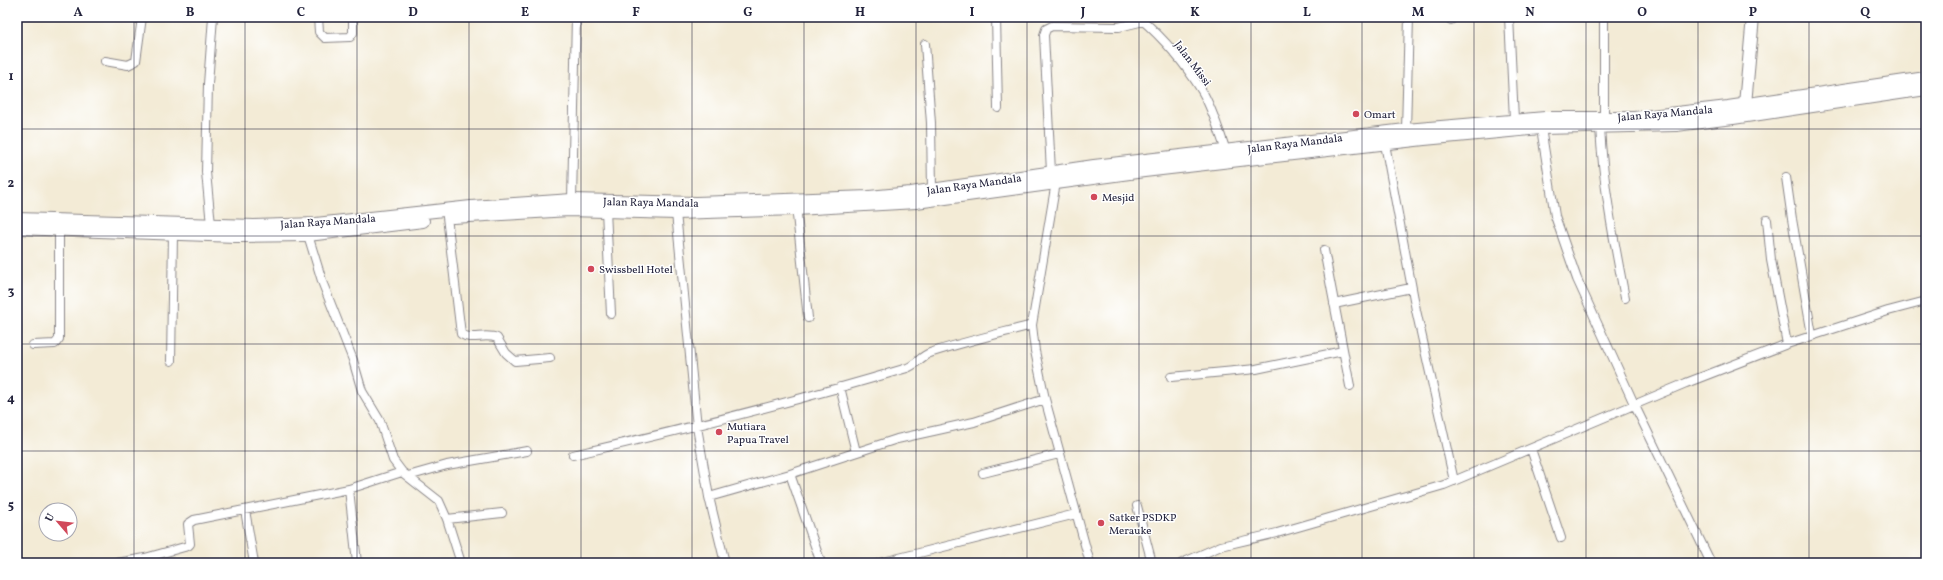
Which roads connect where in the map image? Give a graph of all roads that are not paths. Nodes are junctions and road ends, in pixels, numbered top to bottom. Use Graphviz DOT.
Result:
graph roads {
  1 [pos="142,17"];
  2 [pos="213,17"];
  3 [pos="318,17"];
  4 [pos="353,17"];
  5 [pos="576,17"];
  6 [pos="996,17"];
  7 [pos="1409,17"];
  8 [pos="1509,17"];
  9 [pos="1604,17"];
  10 [pos="1753,17"];
  11 [pos="1142,19"];
  12 [pos="925,44"];
  13 [pos="105,62"];
  14 [pos="1926,78"];
  15 [pos="1926,89"];
  16 [pos="998,108"];
  17 [pos="1746,110"];
  18 [pos="1514,119"];
  19 [pos="1602,122"];
  20 [pos="1540,128"];
  21 [pos="1406,130"];
  22 [pos="1424,134"];
  23 [pos="1385,144"];
  24 [pos="1226,151"];
  25 [pos="1786,176"];
  26 [pos="1053,177"];
  27 [pos="932,190"];
  28 [pos="572,200"];
  29 [pos="796,205"];
  30 [pos="606,210"];
  31 [pos="676,213"];
  32 [pos="447,217"];
  33 [pos="17,219"];
  34 [pos="405,219"];
  35 [pos="1767,220"];
  36 [pos="212,225"];
  37 [pos="17,228"];
  38 [pos="60,230"];
  39 [pos="173,234"];
  40 [pos="308,235"];
  41 [pos="1324,250"];
  42 [pos="1411,288"];
  43 [pos="1625,298"];
  44 [pos="1926,301"];
  45 [pos="1334,304"];
  46 [pos="610,314"];
  47 [pos="808,318"];
  48 [pos="1032,325"];
  49 [pos="1812,335"];
  50 [pos="1787,344"];
  51 [pos="33,345"];
  52 [pos="1343,351"];
  53 [pos="550,358"];
  54 [pos="171,361"];
  55 [pos="1171,377"];
  56 [pos="1350,386"];
  57 [pos="840,387"];
  58 [pos="1045,399"];
  59 [pos="1635,406"];
  60 [pos="697,427"];
  61 [pos="1531,448"];
  62 [pos="527,451"];
  63 [pos="856,452"];
  64 [pos="1060,454"];
  65 [pos="573,455"];
  66 [pos="983,473"];
  67 [pos="405,474"];
  68 [pos="790,474"];
  69 [pos="1454,481"];
  70 [pos="349,489"];
  71 [pos="708,497"];
  72 [pos="1136,506"];
  73 [pos="245,510"];
  74 [pos="502,513"];
  75 [pos="1076,514"];
  76 [pos="447,519"];
  77 [pos="1561,538"];
  78 [pos="117,563"];
  79 [pos="254,563"];
  80 [pos="357,563"];
  81 [pos="460,563"];
  82 [pos="725,563"];
  83 [pos="821,563"];
  84 [pos="879,563"];
  85 [pos="1090,563"];
  86 [pos="1152,563"];
  87 [pos="1182,563"];
  88 [pos="1712,563"];
  1 -- 13 [label="street"];
  2 -- 36 [label="street"];
  3 -- 4 [label="street"];
  5 -- 28 [label="street"];
  6 -- 16 [label="street"];
  7 -- 21 [label="street"];
  8 -- 18 [label="street"];
  9 -- 19 [label="street"];
  10 -- 17 [label="highway"];
  11 -- 24 [label="street, Jalan Missi"];
  11 -- 26 [label="street"];
  12 -- 27 [label="street"];
  14 -- 17 [label="highway, Jalan Raya Mandala"];
  15 -- 17 [label="highway, Jalan Raya Mandala"];
  17 -- 19 [label="highway, Jalan Raya Mandala"];
  18 -- 19 [label="highway, Jalan Raya Mandala"];
  18 -- 22 [label="highway, Jalan Raya Mandala"];
  19 -- 20 [label="highway, Jalan Raya Mandala"];
  19 -- 43 [label="street"];
  20 -- 22 [label="highway, Jalan Raya Mandala"];
  20 -- 59 [label="street"];
  21 -- 22 [label="highway, Jalan Raya Mandala"];
  21 -- 24 [label="highway, Jalan Raya Mandala"];
  22 -- 23 [label="highway, Jalan Raya Mandala"];
  23 -- 26 [label="highway, Jalan Raya Mandala"];
  23 -- 42 [label="street"];
  24 -- 26 [label="highway, Jalan Raya Mandala"];
  25 -- 49 [label="street"];
  26 -- 27 [label="highway, Jalan Raya Mandala"];
  26 -- 29 [label="highway, Jalan Raya Mandala"];
  26 -- 48 [label="street"];
  27 -- 29 [label="highway, Jalan Raya Mandala"];
  28 -- 29 [label="highway, Jalan Raya Mandala"];
  28 -- 34 [label="highway, Jalan Raya Mandala"];
  29 -- 31 [label="highway, Jalan Raya Mandala"];
  29 -- 47 [label="street"];
  30 -- 31 [label="highway, Jalan Raya Mandala"];
  30 -- 32 [label="highway, Jalan Raya Mandala"];
  30 -- 46 [label="street"];
  31 -- 60 [label="street"];
  32 -- 34 [label="highway, Jalan Raya Mandala"];
  32 -- 53 [label="street"];
  33 -- 36 [label="highway, Jalan Raya Mandala"];
  34 -- 36 [label="highway, Jalan Raya Mandala"];
  34 -- 40 [label="highway, Jalan Raya Mandala"];
  35 -- 50 [label="street"];
  37 -- 38 [label="highway, Jalan Raya Mandala"];
  38 -- 39 [label="highway, Jalan Raya Mandala"];
  38 -- 51 [label="street"];
  39 -- 40 [label="highway, Jalan Raya Mandala"];
  39 -- 54 [label="street"];
  40 -- 67 [label="street"];
  41 -- 45 [label="street"];
  42 -- 45 [label="street"];
  42 -- 69 [label="street"];
  44 -- 49 [label="street"];
  45 -- 52 [label="street"];
  48 -- 57 [label="street"];
  48 -- 58 [label="street"];
  49 -- 50 [label="street"];
  50 -- 59 [label="street"];
  52 -- 55 [label="street"];
  52 -- 56 [label="street"];
  57 -- 60 [label="street"];
  57 -- 63 [label="street"];
  58 -- 63 [label="street"];
  58 -- 64 [label="street"];
  59 -- 61 [label="street"];
  59 -- 88 [label="street"];
  60 -- 65 [label="street"];
  60 -- 71 [label="street"];
  61 -- 69 [label="street"];
  61 -- 77 [label="street"];
  62 -- 67 [label="street"];
  63 -- 68 [label="street"];
  64 -- 66 [label="street"];
  64 -- 75 [label="street"];
  67 -- 70 [label="street"];
  67 -- 76 [label="street"];
  68 -- 71 [label="street"];
  68 -- 83 [label="street"];
  69 -- 87 [label="street"];
  70 -- 73 [label="street"];
  70 -- 80 [label="street"];
  71 -- 82 [label="street"];
  72 -- 86 [label="street"];
  73 -- 78 [label="street"];
  73 -- 79 [label="street"];
  74 -- 76 [label="street"];
  75 -- 84 [label="street"];
  75 -- 85 [label="street"];
  76 -- 81 [label="street"];
}
